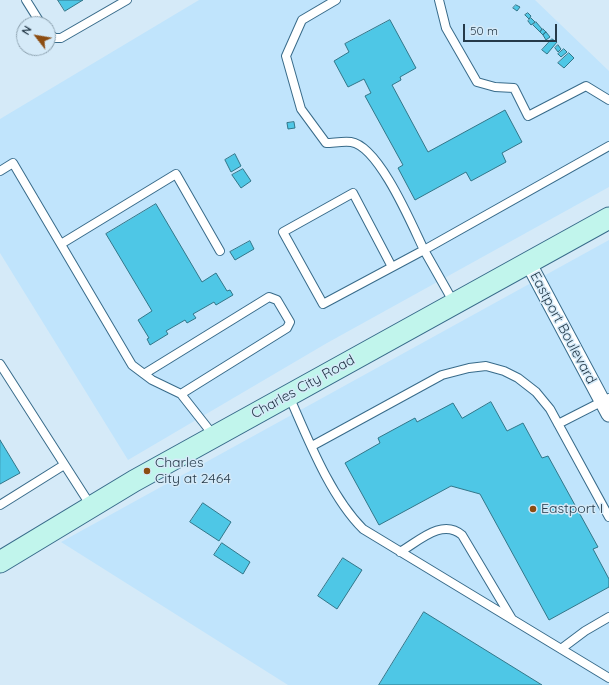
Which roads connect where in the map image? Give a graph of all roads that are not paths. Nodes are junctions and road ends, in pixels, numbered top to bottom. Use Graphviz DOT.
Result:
graph roads {
  1 [pos="26,0"];
  2 [pos="127,0"];
  3 [pos="336,0"];
  4 [pos="439,0"];
  5 [pos="36,16"];
  6 [pos="56,38"];
  7 [pos="609,100"];
  8 [pos="609,146"];
  9 [pos="0,172"];
  10 [pos="609,218"];
  11 [pos="61,244"];
  12 [pos="424,250"];
  13 [pos="220,251"];
  14 [pos="528,262"];
  15 [pos="392,267"];
  16 [pos="454,304"];
  17 [pos="0,364"];
  18 [pos="144,374"];
  19 [pos="181,394"];
  20 [pos="288,396"];
  21 [pos="607,405"];
  22 [pos="558,424"];
  23 [pos="214,436"];
  24 [pos="312,446"];
  25 [pos="64,465"];
  26 [pos="0,505"];
  27 [pos="91,507"];
  28 [pos="609,517"];
  29 [pos="400,552"];
  30 [pos="0,562"];
  31 [pos="609,617"];
  32 [pos="513,620"];
  33 [pos="561,649"];
  34 [pos="609,678"];
  1 -- 5 [label="lane"];
  2 -- 6 [label="lane"];
  3 -- 12 [label="lane"];
  4 -- 7 [label="lane"];
  8 -- 12 [label="lane"];
  9 -- 11 [label="lane"];
  10 -- 14 [label="main road, Charles City Road"];
  11 -- 13 [label="lane"];
  11 -- 18 [label="lane"];
  12 -- 15 [label="lane"];
  12 -- 16 [label="lane"];
  14 -- 16 [label="main road, Charles City Road"];
  14 -- 21 [label="street, Eastport Boulevard"];
  15 -- 15 [label="lane"];
  16 -- 20 [label="main road, Charles City Road"];
  17 -- 25 [label="lane"];
  18 -- 19 [label="lane"];
  18 -- 19 [label="lane"];
  19 -- 23 [label="lane"];
  20 -- 23 [label="main road, Charles City Road"];
  20 -- 24 [label="lane"];
  21 -- 22 [label="lane"];
  22 -- 24 [label="lane"];
  22 -- 28 [label="lane"];
  23 -- 27 [label="main road, Charles City Road"];
  24 -- 29 [label="lane"];
  25 -- 26 [label="lane"];
  25 -- 27 [label="lane"];
  27 -- 30 [label="main road, Charles City Road"];
  29 -- 32 [label="lane"];
  29 -- 32 [label="lane"];
  31 -- 33 [label="lane"];
  32 -- 33 [label="lane"];
  33 -- 34 [label="lane"];
}
